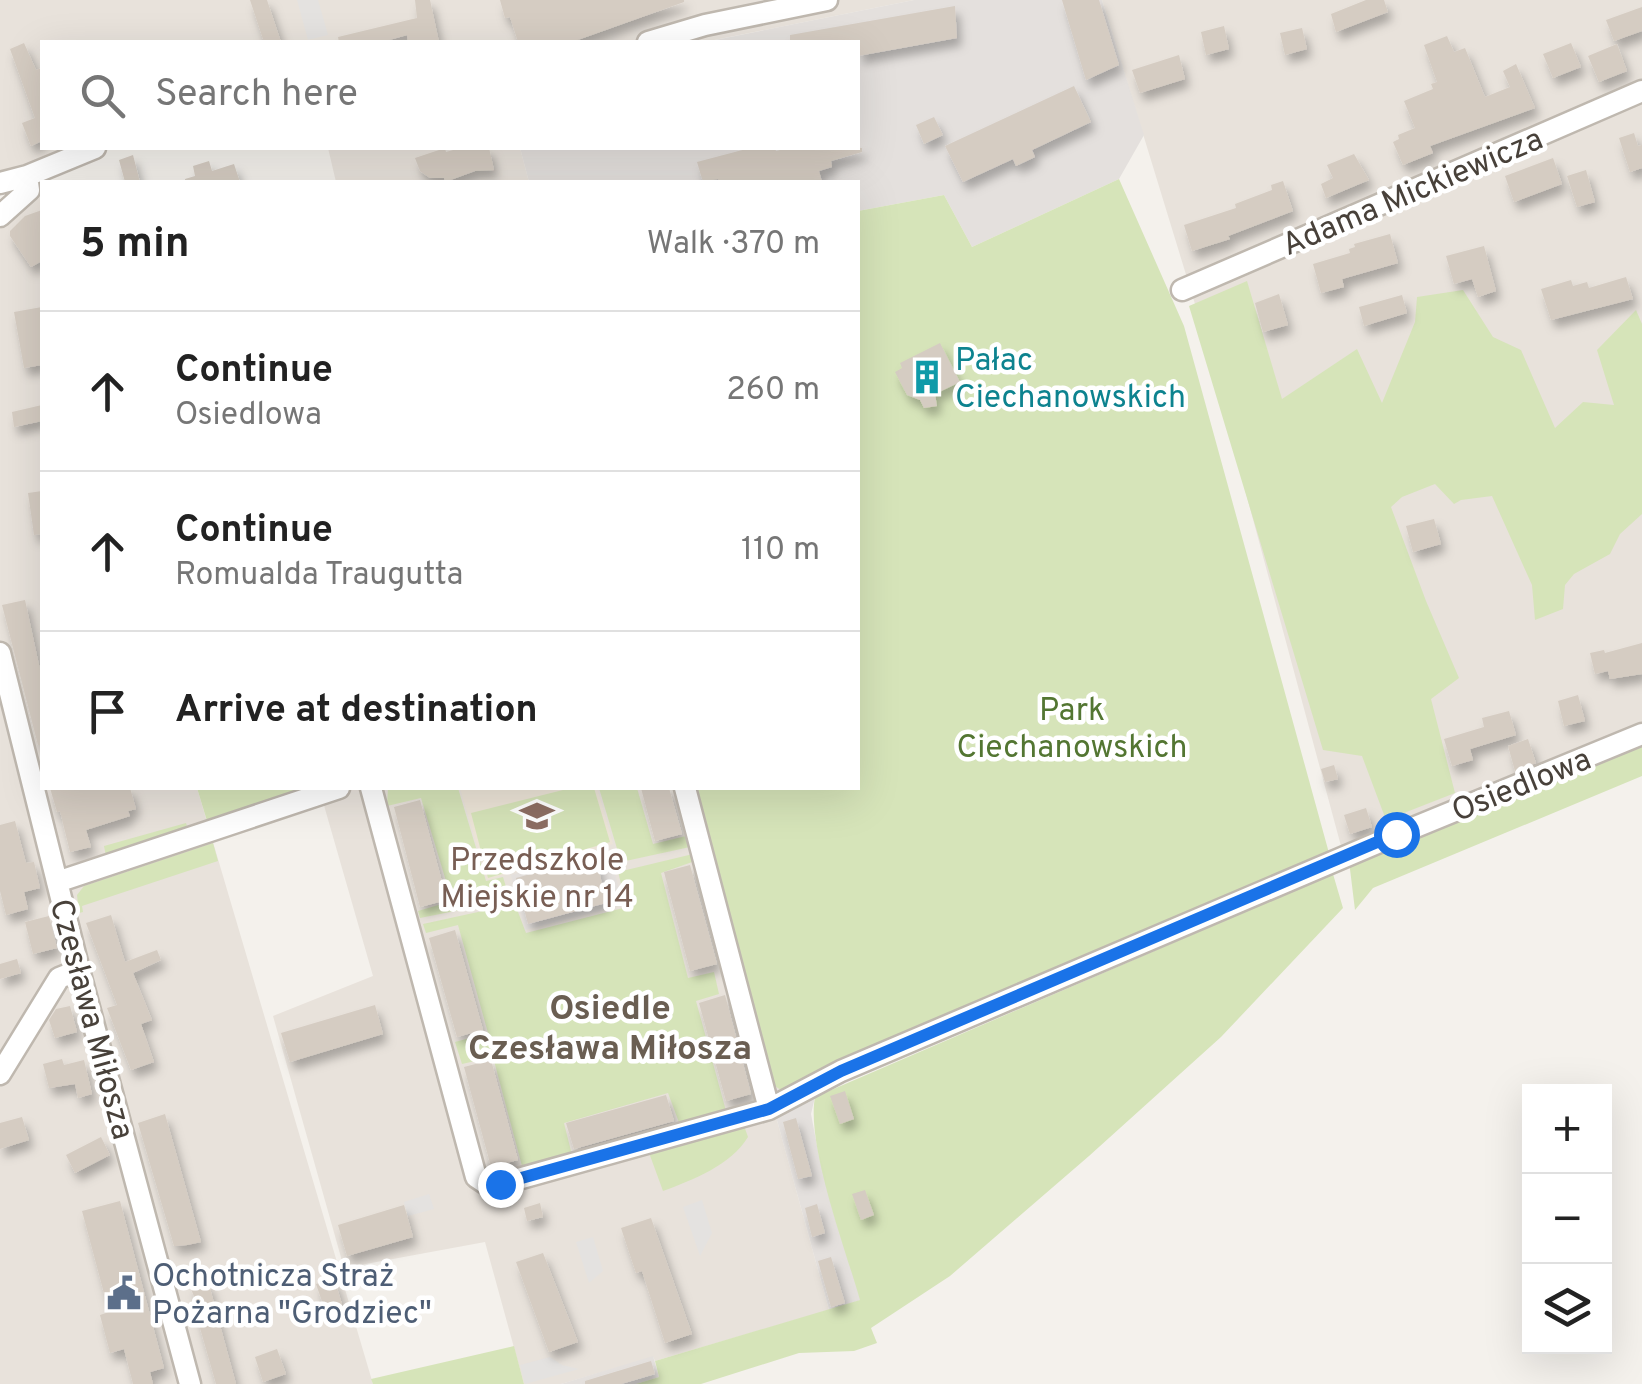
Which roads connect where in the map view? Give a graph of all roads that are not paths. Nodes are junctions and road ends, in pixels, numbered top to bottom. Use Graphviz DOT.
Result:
graph roads {
  1 [pos="828,0"];
  2 [pos="779,5"];
  3 [pos="655,40"];
  4 [pos="1642,91"];
  5 [pos="90,150"];
  6 [pos="27,176"];
  7 [pos="0,183"];
  8 [pos="0,216"];
  9 [pos="1182,290"];
  10 [pos="0,653"];
  11 [pos="3,683"];
  12 [pos="1642,734"];
  13 [pos="333,790"];
  14 [pos="373,790"];
  15 [pos="685,790"];
  16 [pos="57,882"];
  17 [pos="79,970"];
  18 [pos="0,1074"];
  19 [pos="769,1109"];
  20 [pos="190,1384"];
  1 -- 2 [label="street"];
  2 -- 3 [label="street"];
  4 -- 9 [label="street, Adama Mickiewicza"];
  5 -- 6 [label="street"];
  6 -- 7 [label="street"];
  6 -- 8 [label="street"];
  10 -- 11 [label="street, Czesława Miłosza"];
  11 -- 16 [label="street, Czesława Miłosza"];
  12 -- 19 [label="street, Osiedlowa"];
  13 -- 16 [label="street"];
  14 -- 19 [label="street, Osiedlowa"];
  15 -- 19 [label="street"];
  16 -- 17 [label="street, Czesława Miłosza"];
  17 -- 18 [label="street"];
  17 -- 20 [label="street, Czesława Miłosza"];
}
